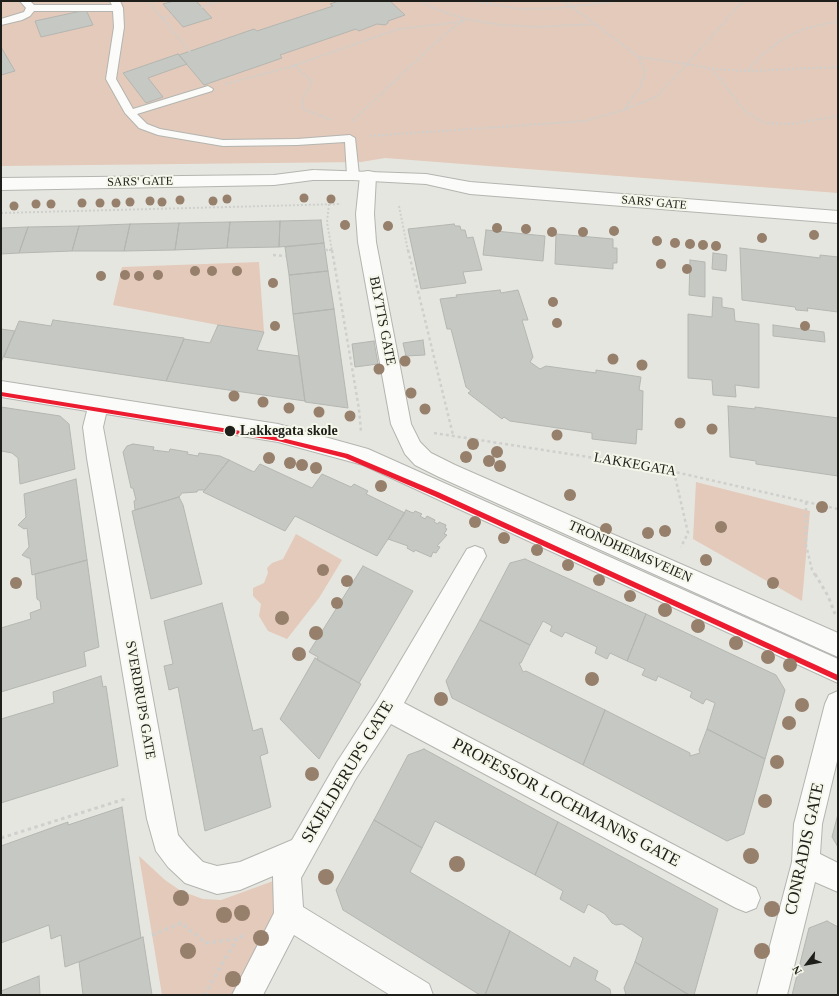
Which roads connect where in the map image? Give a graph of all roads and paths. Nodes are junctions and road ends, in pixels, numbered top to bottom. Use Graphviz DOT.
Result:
graph roads {
  1 [pos="148,1"];
  2 [pos="219,1"];
  3 [pos="422,1"];
  4 [pos="474,1"];
  5 [pos="564,1"];
  6 [pos="619,1"];
  7 [pos="743,1"];
  8 [pos="117,4"];
  9 [pos="28,5"];
  10 [pos="571,6"];
  11 [pos="201,7"];
  12 [pos="172,15"];
  13 [pos="164,18"];
  14 [pos="466,19"];
  15 [pos="838,21"];
  16 [pos="1,22"];
  17 [pos="595,24"];
  18 [pos="190,52"];
  19 [pos="639,57"];
  20 [pos="687,64"];
  21 [pos="294,65"];
  22 [pos="838,67"];
  23 [pos="712,68"];
  24 [pos="748,71"];
  25 [pos="208,89"];
  26 [pos="624,110"];
  27 [pos="130,113"];
  28 [pos="838,116"];
  29 [pos="356,118"];
  30 [pos="336,121"];
  31 [pos="350,138"];
  32 [pos="363,180"];
  33 [pos="3,185"];
  34 [pos="330,204"];
  35 [pos="344,204"];
  36 [pos="399,206"];
  37 [pos="1,212"];
  38 [pos="838,217"];
  39 [pos="325,250"];
  40 [pos="332,250"];
  41 [pos="273,255"];
  42 [pos="286,256"];
  43 [pos="1,389"];
  44 [pos="98,406"];
  45 [pos="429,433"];
  46 [pos="453,435"];
  47 [pos="361,437"];
  48 [pos="423,458"];
  49 [pos="674,472"];
  50 [pos="806,502"];
  51 [pos="838,509"];
  52 [pos="679,551"];
  53 [pos="475,556"];
  54 [pos="835,615"];
  55 [pos="838,645"];
  56 [pos="838,671"];
  57 [pos="838,704"];
  58 [pos="387,708"];
  59 [pos="130,797"];
  60 [pos="1,838"];
  61 [pos="301,850"];
  62 [pos="806,862"];
  63 [pos="838,878"];
  64 [pos="746,898"];
  65 [pos="289,915"];
  66 [pos="152,935"];
  67 [pos="204,995"];
  68 [pos="247,995"];
  69 [pos="418,995"];
  70 [pos="772,995"];
  1 -- 13 [label="path"];
  2 -- 11 [label="path"];
  3 -- 14 [label="path"];
  4 -- 10 [label="path"];
  5 -- 10 [label="path"];
  6 -- 10 [label="path"];
  7 -- 20 [label="path"];
  8 -- 9 [label="lane"];
  8 -- 27 [label="lane"];
  9 -- 16 [label="lane"];
  10 -- 17 [label="path"];
  12 -- 13 [label="path"];
  13 -- 18 [label="path"];
  14 -- 17 [label="path"];
  14 -- 21 [label="path"];
  14 -- 29 [label="path"];
  15 -- 24 [label="path"];
  17 -- 19 [label="path"];
  19 -- 20 [label="path"];
  19 -- 26 [label="path"];
  20 -- 23 [label="path"];
  20 -- 26 [label="path"];
  21 -- 25 [label="path"];
  21 -- 30 [label="path"];
  22 -- 24 [label="path"];
  23 -- 24 [label="path"];
  23 -- 28 [label="path"];
  25 -- 27 [label="lane"];
  26 -- 31 [label="path"];
  27 -- 31 [label="lane"];
  31 -- 32 [label="lane"];
  32 -- 33 [label="street, SARS' GATE"];
  32 -- 38 [label="street, SARS' GATE"];
  32 -- 48 [label="street, BLYTTS GATE"];
  34 -- 35 [label="path"];
  34 -- 37 [label="path"];
  34 -- 40 [label="path"];
  36 -- 46 [label="path"];
  39 -- 40 [label="path"];
  40 -- 47 [label="path"];
  41 -- 42 [label="path"];
  43 -- 44 [label="street, TRONDHEIMSVEIEN"];
  44 -- 56 [label="street, TRONDHEIMSVEIEN"];
  44 -- 61 [label="street, SVERDRUPS GATE"];
  45 -- 46 [label="path, LAKKEGATA"];
  46 -- 49 [label="path, LAKKEGATA"];
  48 -- 55 [label="street, TRONDHEIMSVEIEN"];
  49 -- 50 [label="path, LAKKEGATA"];
  49 -- 52 [label="path"];
  50 -- 51 [label="path, LAKKEGATA"];
  50 -- 54 [label="path"];
  53 -- 58 [label="street, SKJELDERUPS GATE"];
  57 -- 62 [label="street, CONRADIS GATE"];
  58 -- 61 [label="street, SKJELDERUPS GATE"];
  58 -- 64 [label="street, PROFESSOR LOCHMANNS GATE"];
  59 -- 60 [label="path"];
  61 -- 65 [label="street, SKJELDERUPS GATE"];
  62 -- 63 [label="street"];
  62 -- 70 [label="street, CONRADIS GATE"];
  65 -- 68 [label="street"];
  65 -- 69 [label="street"];
  66 -- 67 [label="path"];
}
